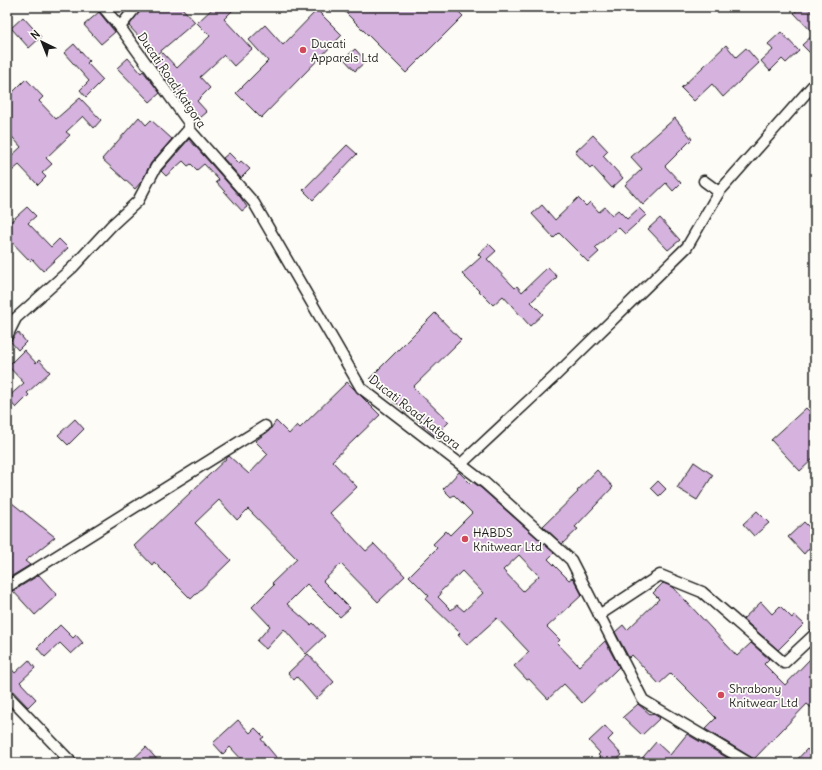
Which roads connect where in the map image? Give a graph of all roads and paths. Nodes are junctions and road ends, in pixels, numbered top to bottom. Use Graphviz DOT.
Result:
graph roads {
  1 [pos="103,7"];
  2 [pos="136,7"];
  3 [pos="120,27"];
  4 [pos="815,83"];
  5 [pos="189,129"];
  6 [pos="704,181"];
  7 [pos="719,192"];
  8 [pos="7,336"];
  9 [pos="265,426"];
  10 [pos="461,464"];
  11 [pos="7,587"];
  12 [pos="599,615"];
  13 [pos="815,634"];
  14 [pos="7,695"];
  15 [pos="72,763"];
  16 [pos="749,763"];
  1 -- 3 [label="street, Ducati Road,Katgora"];
  2 -- 3 [label="street"];
  3 -- 5 [label="street, Ducati Road,Katgora"];
  4 -- 7 [label="street"];
  5 -- 8 [label="street"];
  5 -- 10 [label="street, Ducati Road,Katgora"];
  6 -- 7 [label="street"];
  7 -- 10 [label="street"];
  9 -- 11 [label="street"];
  10 -- 12 [label="street, Ducati Road,Katgora"];
  12 -- 13 [label="street"];
  12 -- 16 [label="street, Ducati Road,Katgora"];
  14 -- 15 [label="street"];
}
